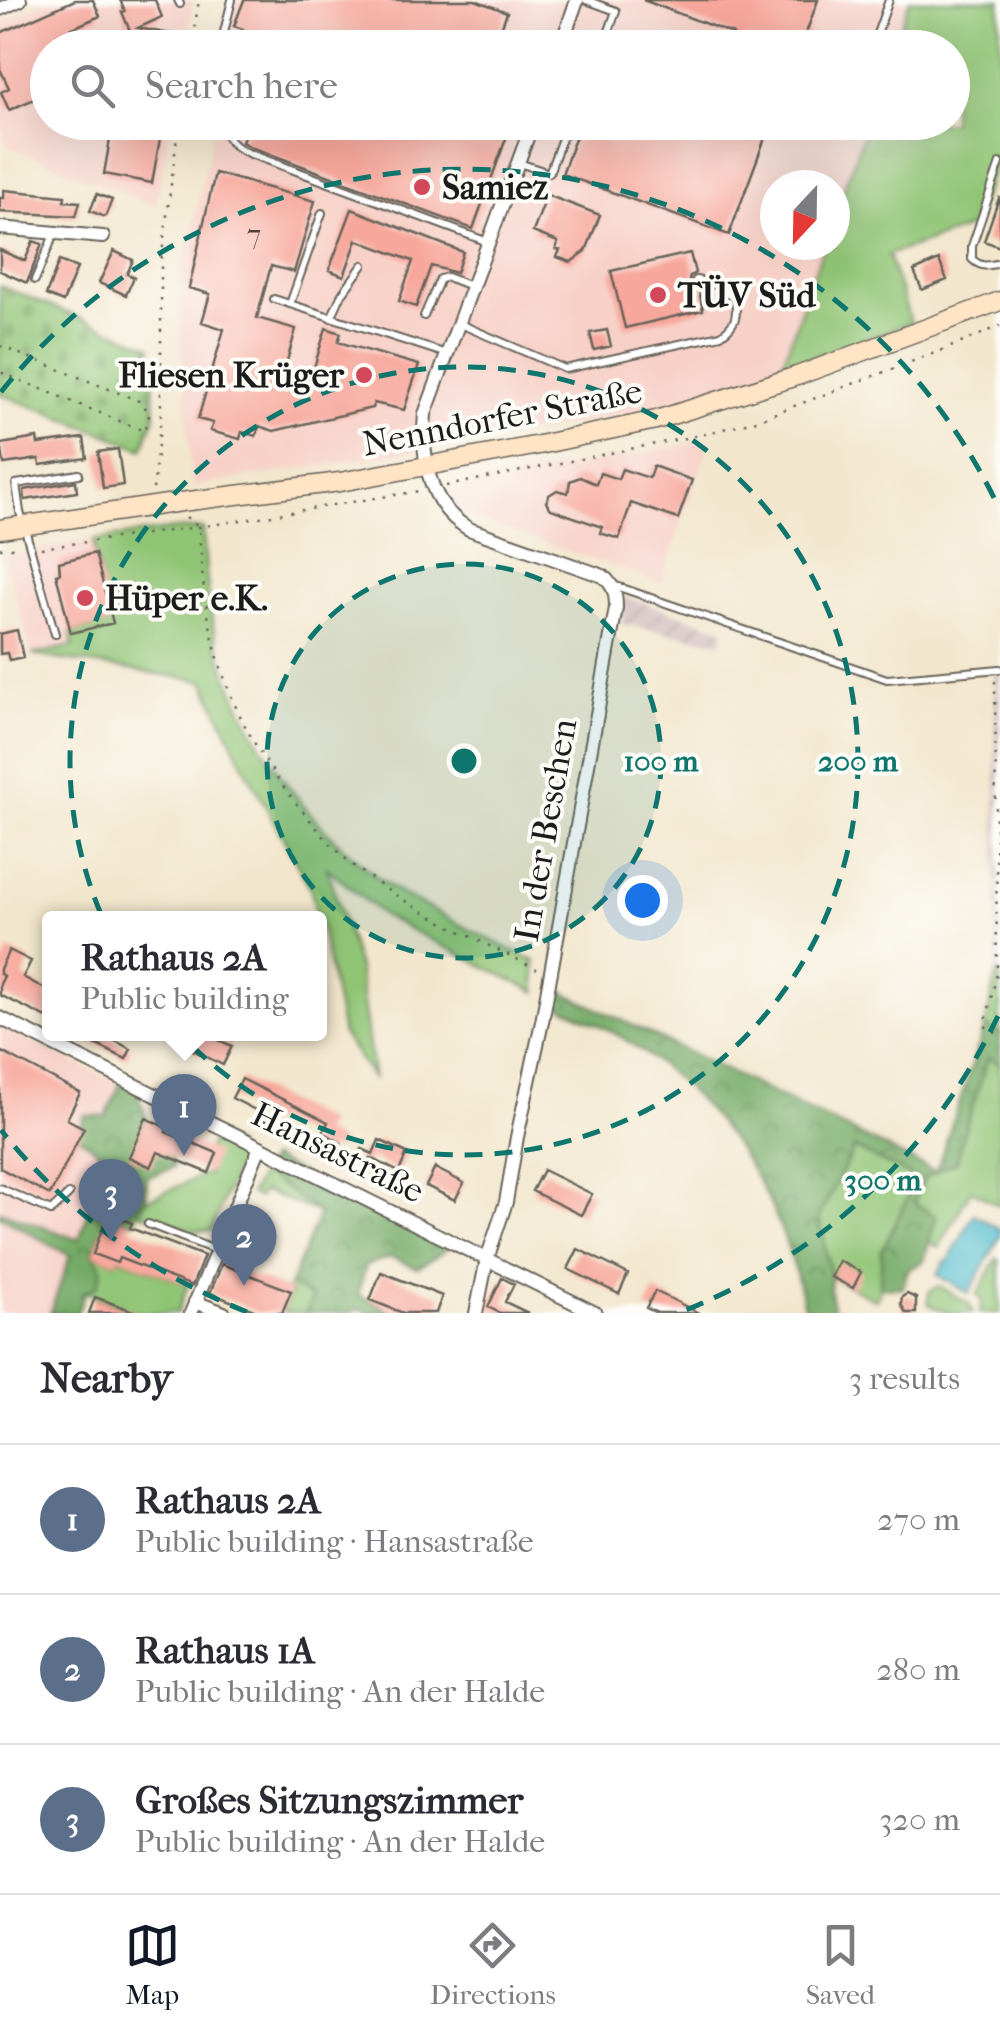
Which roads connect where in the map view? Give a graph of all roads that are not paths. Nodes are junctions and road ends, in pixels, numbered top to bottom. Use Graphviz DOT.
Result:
graph roads {
  1 [pos="20,0"];
  2 [pos="232,0"];
  3 [pos="577,0"];
  4 [pos="586,0"];
  5 [pos="889,0"];
  6 [pos="0,9"];
  7 [pos="224,30"];
  8 [pos="566,30"];
  9 [pos="609,30"];
  10 [pos="878,30"];
  11 [pos="228,140"];
  12 [pos="526,140"];
  13 [pos="561,140"];
  14 [pos="518,162"];
  15 [pos="1000,163"];
  16 [pos="322,212"];
  17 [pos="0,228"];
  18 [pos="55,232"];
  19 [pos="103,237"];
  20 [pos="488,242"];
  21 [pos="1000,263"];
  22 [pos="363,265"];
  23 [pos="35,280"];
  24 [pos="696,280"];
  25 [pos="472,286"];
  26 [pos="274,299"];
  27 [pos="1000,301"];
  28 [pos="290,304"];
  29 [pos="424,316"];
  30 [pos="331,318"];
  31 [pos="458,324"];
  32 [pos="447,354"];
  33 [pos="428,467"];
  34 [pos="79,474"];
  35 [pos="24,525"];
  36 [pos="0,529"];
  37 [pos="612,584"];
  38 [pos="54,634"];
  39 [pos="998,669"];
  40 [pos="0,1018"];
  41 [pos="42,1039"];
  42 [pos="46,1041"];
  43 [pos="260,1148"];
  44 [pos="0,1188"];
  45 [pos="69,1194"];
  46 [pos="148,1224"];
  47 [pos="216,1250"];
  48 [pos="488,1260"];
  49 [pos="193,1307"];
  50 [pos="224,1313"];
  51 [pos="476,1313"];
  52 [pos="595,1313"];
  1 -- 6 [label="street"];
  2 -- 7 [label="lane"];
  3 -- 8 [label="street"];
  4 -- 9 [label="lane"];
  5 -- 10 [label="lane"];
  11 -- 20 [label="lane"];
  12 -- 14 [label="street"];
  13 -- 14 [label="lane"];
  14 -- 20 [label="street"];
  15 -- 21 [label="lane"];
  16 -- 28 [label="lane"];
  17 -- 18 [label="street"];
  18 -- 19 [label="street"];
  18 -- 23 [label="lane"];
  20 -- 25 [label="street"];
  22 -- 30 [label="lane"];
  24 -- 31 [label="lane"];
  25 -- 29 [label="lane"];
  25 -- 31 [label="street"];
  26 -- 28 [label="lane"];
  27 -- 33 [label="street, Nenndorfer Straße"];
  28 -- 30 [label="lane"];
  30 -- 32 [label="lane"];
  31 -- 32 [label="street"];
  32 -- 33 [label="street"];
  33 -- 35 [label="street, Nenndorfer Straße"];
  33 -- 37 [label="street"];
  34 -- 35 [label="lane"];
  35 -- 36 [label="street, Nenndorfer Straße"];
  35 -- 38 [label="lane"];
  37 -- 39 [label="lane"];
  37 -- 48 [label="street, In der Beschen"];
  40 -- 41 [label="street, Hansastraße"];
  42 -- 43 [label="street, Hansastraße"];
  43 -- 47 [label="street"];
  43 -- 48 [label="street, Hansastraße"];
  44 -- 45 [label="lane"];
  46 -- 47 [label="lane"];
  47 -- 49 [label="street"];
  48 -- 51 [label="street, In der Beschen"];
  48 -- 52 [label="street, Hansastraße"];
  49 -- 50 [label="street"];
}
